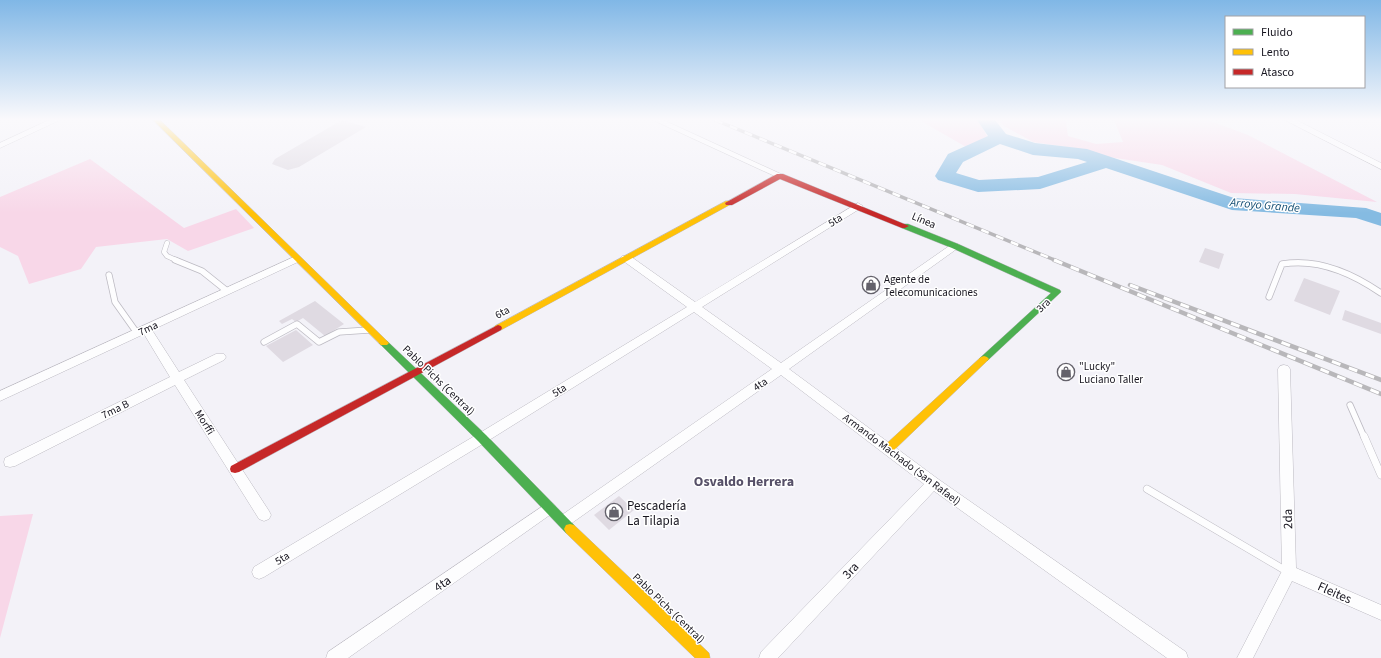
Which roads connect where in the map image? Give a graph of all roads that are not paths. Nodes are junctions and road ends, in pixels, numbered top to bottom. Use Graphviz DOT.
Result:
graph roads {
  1 [pos="187,151"];
  2 [pos="725,151"];
  3 [pos="1350,151"];
  4 [pos="1381,166"];
  5 [pos="780,176"];
  6 [pos="858,206"];
  7 [pos="166,243"];
  8 [pos="955,246"];
  9 [pos="626,258"];
  10 [pos="296,259"];
  11 [pos="109,275"];
  12 [pos="227,291"];
  13 [pos="1057,292"];
  14 [pos="1381,293"];
  15 [pos="1269,297"];
  16 [pos="693,307"];
  17 [pos="371,330"];
  18 [pos="142,331"];
  19 [pos="264,342"];
  20 [pos="220,357"];
  21 [pos="780,369"];
  22 [pos="1284,369"];
  23 [pos="414,373"];
  24 [pos="178,378"];
  25 [pos="0,396"];
  26 [pos="1350,405"];
  27 [pos="482,438"];
  28 [pos="888,448"];
  29 [pos="10,462"];
  30 [pos="235,469"];
  31 [pos="1381,475"];
  32 [pos="933,483"];
  33 [pos="1147,489"];
  34 [pos="549,508"];
  35 [pos="264,515"];
  36 [pos="564,522"];
  37 [pos="259,572"];
  38 [pos="1289,572"];
  39 [pos="1381,613"];
  40 [pos="334,658"];
  41 [pos="704,658"];
  42 [pos="767,658"];
  43 [pos="1180,658"];
  44 [pos="1245,658"];
  1 -- 10 [label="street, Pablo Pichs (Central)"];
  2 -- 5 [label="lane"];
  3 -- 4 [label="street"];
  5 -- 6 [label="street, Línea"];
  5 -- 9 [label="street, 6ta"];
  6 -- 8 [label="street, Línea"];
  6 -- 16 [label="street, 5ta"];
  7 -- 12 [label="lane"];
  8 -- 13 [label="street, Línea"];
  8 -- 21 [label="street, 4ta"];
  9 -- 16 [label="street, Armando Machado (San Rafael)"];
  9 -- 23 [label="street, 6ta"];
  10 -- 12 [label="street, 7ma"];
  10 -- 17 [label="street, Pablo Pichs (Central)"];
  11 -- 18 [label="lane"];
  12 -- 18 [label="street, 7ma"];
  13 -- 28 [label="street, 3ra"];
  14 -- 15 [label="lane"];
  16 -- 21 [label="street, Armando Machado (San Rafael)"];
  16 -- 27 [label="street, 5ta"];
  17 -- 19 [label="lane"];
  17 -- 23 [label="street, Pablo Pichs (Central)"];
  18 -- 24 [label="street, Morffi"];
  18 -- 25 [label="street, 7ma"];
  20 -- 24 [label="street, 7ma B"];
  21 -- 28 [label="street, Armando Machado (San Rafael)"];
  21 -- 36 [label="street, 4ta"];
  22 -- 38 [label="street, 2da"];
  23 -- 27 [label="street, Pablo Pichs (Central)"];
  23 -- 30 [label="street, 6ta"];
  24 -- 29 [label="street, 7ma B"];
  24 -- 30 [label="street, Morffi"];
  26 -- 31 [label="lane"];
  27 -- 34 [label="street, Pablo Pichs (Central)"];
  27 -- 37 [label="street, 5ta"];
  28 -- 32 [label="street, Armando Machado (San Rafael)"];
  30 -- 35 [label="street, Morffi"];
  32 -- 42 [label="street, 3ra"];
  32 -- 43 [label="street, Armando Machado (San Rafael)"];
  33 -- 38 [label="lane"];
  34 -- 36 [label="street, Pablo Pichs (Central)"];
  34 -- 40 [label="street, 4ta"];
  36 -- 41 [label="street, Pablo Pichs (Central)"];
  38 -- 39 [label="street, Fleites"];
  38 -- 44 [label="street, 2da"];
}
